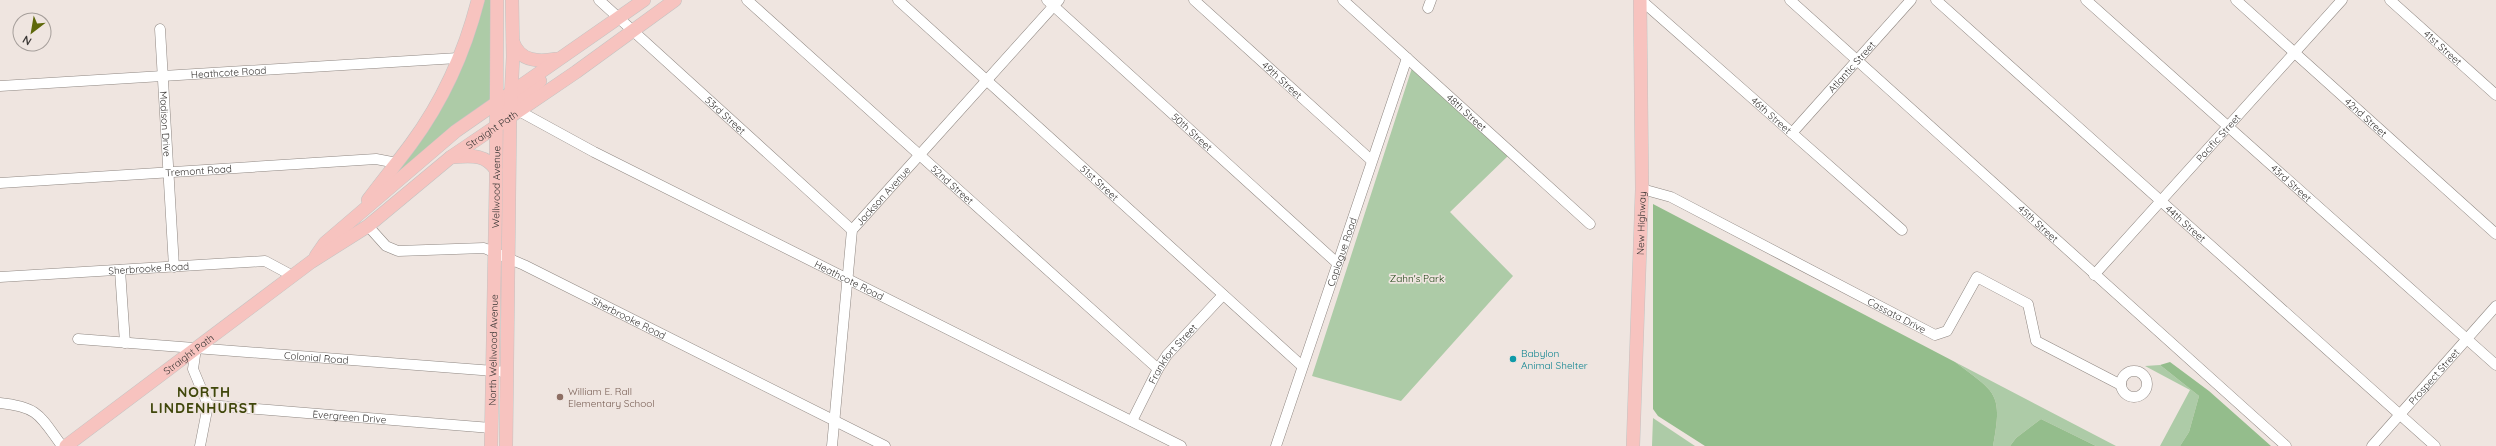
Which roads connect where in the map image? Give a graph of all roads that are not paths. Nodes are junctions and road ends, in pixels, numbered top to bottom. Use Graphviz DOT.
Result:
graph roads {
  1 [pos="478,0"];
  2 [pos="497,0"];
  3 [pos="512,0"];
  4 [pos="599,0"];
  5 [pos="644,0"];
  6 [pos="674,0"];
  7 [pos="747,0"];
  8 [pos="898,0"];
  9 [pos="1194,0"];
  10 [pos="1342,0"];
  11 [pos="1640,0"];
  12 [pos="1790,0"];
  13 [pos="1912,0"];
  14 [pos="1936,0"];
  15 [pos="2086,0"];
  16 [pos="2236,0"];
  17 [pos="2342,0"];
  18 [pos="2390,0"];
  19 [pos="1053,2"];
  20 [pos="618,17"];
  21 [pos="160,29"];
  22 [pos="632,30"];
  23 [pos="513,42"];
  24 [pos="581,43"];
  25 [pos="2294,53"];
  26 [pos="458,58"];
  27 [pos="560,58"];
  28 [pos="1406,58"];
  29 [pos="1856,61"];
  30 [pos="164,77"];
  31 [pos="987,80"];
  32 [pos="0,86"];
  33 [pos="2496,95"];
  34 [pos="496,102"];
  35 [pos="512,106"];
  36 [pos="496,125"];
  37 [pos="2228,127"];
  38 [pos="1792,133"];
  39 [pos="920,155"];
  40 [pos="451,157"];
  41 [pos="1371,160"];
  42 [pos="397,163"];
  43 [pos="496,170"];
  44 [pos="170,173"];
  45 [pos="0,182"];
  46 [pos="1642,189"];
  47 [pos="2161,201"];
  48 [pos="355,218"];
  49 [pos="1590,224"];
  50 [pos="368,226"];
  51 [pos="852,230"];
  52 [pos="1902,230"];
  53 [pos="2496,234"];
  54 [pos="494,253"];
  55 [pos="508,259"];
  56 [pos="311,262"];
  57 [pos="1337,263"];
  58 [pos="174,267"];
  59 [pos="120,270"];
  60 [pos="2094,275"];
  61 [pos="293,276"];
  62 [pos="0,277"];
  63 [pos="846,278"];
  64 [pos="1223,295"];
  65 [pos="2496,306"];
  66 [pos="78,339"];
  67 [pos="2467,339"];
  68 [pos="125,343"];
  69 [pos="196,348"];
  70 [pos="2496,365"];
  71 [pos="1302,366"];
  72 [pos="1158,369"];
  73 [pos="492,371"];
  74 [pos="507,372"];
  75 [pos="2121,386"];
  76 [pos="0,403"];
  77 [pos="208,404"];
  78 [pos="2400,415"];
  79 [pos="834,420"];
  80 [pos="1132,421"];
  81 [pos="491,428"];
  82 [pos="62,446"];
  83 [pos="66,446"];
  84 [pos="200,446"];
  85 [pos="491,446"];
  86 [pos="506,446"];
  87 [pos="832,446"];
  88 [pos="885,446"];
  89 [pos="1181,446"];
  90 [pos="1276,446"];
  91 [pos="1633,446"];
  92 [pos="2286,446"];
  93 [pos="2372,446"];
  94 [pos="2435,446"];
  1 -- 26 [label="main road"];
  2 -- 34 [label="main road, Wellwood Avenue"];
  3 -- 23 [label="main road"];
  4 -- 20 [label="street, 53rd Street"];
  5 -- 20 [label="main road, Straight Path"];
  6 -- 22 [label="main road, Straight Path"];
  7 -- 39 [label="street, 52nd Street"];
  8 -- 31 [label="street, 51st Street"];
  9 -- 41 [label="street, 49th Street"];
  10 -- 28 [label="street, 48th Street"];
  11 -- 38 [label="street, 46th Street"];
  11 -- 46 [label="main road, New Highway"];
  12 -- 29 [label="street, 45th Street"];
  13 -- 29 [label="street, Atlantic Street"];
  14 -- 47 [label="street, 44th Street"];
  15 -- 37 [label="street, 43rd Street"];
  16 -- 25 [label="street, 42nd Street"];
  17 -- 25 [label="street, Pacific Street"];
  18 -- 33 [label="street, 41st Street"];
  19 -- 31 [label="street, Jackson Avenue"];
  19 -- 57 [label="street, 50th Street"];
  20 -- 22 [label="street, 53rd Street"];
  20 -- 24 [label="main road, Straight Path"];
  21 -- 30 [label="street, Madison Drive"];
  22 -- 35 [label="main road, Straight Path"];
  22 -- 51 [label="street, 53rd Street"];
  23 -- 27 [label="main road"];
  23 -- 35 [label="main road"];
  24 -- 27 [label="main road, Straight Path"];
  24 -- 35 [label="main road"];
  25 -- 37 [label="street, Pacific Street"];
  25 -- 53 [label="street, 42nd Street"];
  26 -- 30 [label="street, Heathcote Road"];
  26 -- 42 [label="main road"];
  27 -- 35 [label="main road, Straight Path"];
  28 -- 41 [label="street, Copiague Road"];
  28 -- 49 [label="street, 48th Street"];
  29 -- 38 [label="street, Atlantic Street"];
  29 -- 60 [label="street, 45th Street"];
  30 -- 32 [label="street, Heathcote Road"];
  30 -- 44 [label="street, Madison Drive"];
  31 -- 39 [label="street, Jackson Avenue"];
  31 -- 64 [label="street, 51st Street"];
  34 -- 35 [label="main road, Straight Path"];
  34 -- 36 [label="main road, Wellwood Avenue"];
  34 -- 48 [label="main road, Straight Path"];
  35 -- 36 [label="main road, Straight Path"];
  35 -- 55 [label="main road"];
  35 -- 63 [label="street, Heathcote Road"];
  36 -- 40 [label="main road, Straight Path"];
  36 -- 43 [label="main road, Wellwood Avenue"];
  37 -- 47 [label="street, Pacific Street"];
  37 -- 67 [label="street, 43rd Street"];
  38 -- 52 [label="street, 46th Street"];
  39 -- 51 [label="street, Jackson Avenue"];
  39 -- 72 [label="street, 52nd Street"];
  40 -- 43 [label="main road"];
  40 -- 50 [label="main road, Straight Path"];
  41 -- 57 [label="street, Copiague Road"];
  42 -- 44 [label="street, Tremont Road"];
  42 -- 48 [label="main road"];
  43 -- 54 [label="main road, Wellwood Avenue"];
  44 -- 45 [label="street, Tremont Road"];
  44 -- 58 [label="street, Madison Drive"];
  46 -- 75 [label="street, Cassata Drive"];
  46 -- 91 [label="main road, New Highway"];
  47 -- 60 [label="street, Pacific Street"];
  47 -- 78 [label="street, 44th Street"];
  48 -- 56 [label="main road, Straight Path"];
  50 -- 54 [label="street, Sherbrooke Road"];
  50 -- 56 [label="main road, Straight Path"];
  51 -- 63 [label="street, Jackson Avenue"];
  54 -- 55 [label="street, Sherbrooke Road"];
  54 -- 73 [label="main road, North Wellwood Avenue"];
  55 -- 74 [label="main road"];
  55 -- 79 [label="street, Sherbrooke Road"];
  56 -- 61 [label="main road, Straight Path"];
  57 -- 71 [label="street, Copiague Road"];
  58 -- 59 [label="street, Sherbrooke Road"];
  58 -- 61 [label="street, Sherbrooke Road"];
  59 -- 62 [label="street, Sherbrooke Road"];
  59 -- 68 [label="street"];
  60 -- 92 [label="street, 45th Street"];
  61 -- 69 [label="main road, Straight Path"];
  63 -- 79 [label="street, Jackson Avenue"];
  63 -- 80 [label="street, Heathcote Road"];
  64 -- 71 [label="street, 51st Street"];
  64 -- 72 [label="street, Frankfort Street"];
  65 -- 67 [label="street, Prospect Street"];
  66 -- 68 [label="street, Colonial Road"];
  67 -- 70 [label="street, 43rd Street"];
  67 -- 78 [label="street, Prospect Street"];
  68 -- 69 [label="street, Colonial Road"];
  69 -- 73 [label="street, Colonial Road"];
  69 -- 77 [label="street"];
  69 -- 83 [label="main road, Straight Path"];
  71 -- 90 [label="street, Copiague Road"];
  72 -- 80 [label="street, Frankfort Street"];
  73 -- 74 [label="street, Colonial Road"];
  73 -- 81 [label="main road, North Wellwood Avenue"];
  74 -- 86 [label="main road"];
  76 -- 82 [label="street"];
  77 -- 81 [label="street, Evergreen Drive"];
  77 -- 84 [label="street"];
  78 -- 93 [label="street, Prospect Street"];
  78 -- 94 [label="street, 44th Street"];
  79 -- 87 [label="street, Jackson Avenue"];
  79 -- 88 [label="street, Sherbrooke Road"];
  80 -- 89 [label="street, Heathcote Road"];
  81 -- 85 [label="main road, North Wellwood Avenue"];
}
